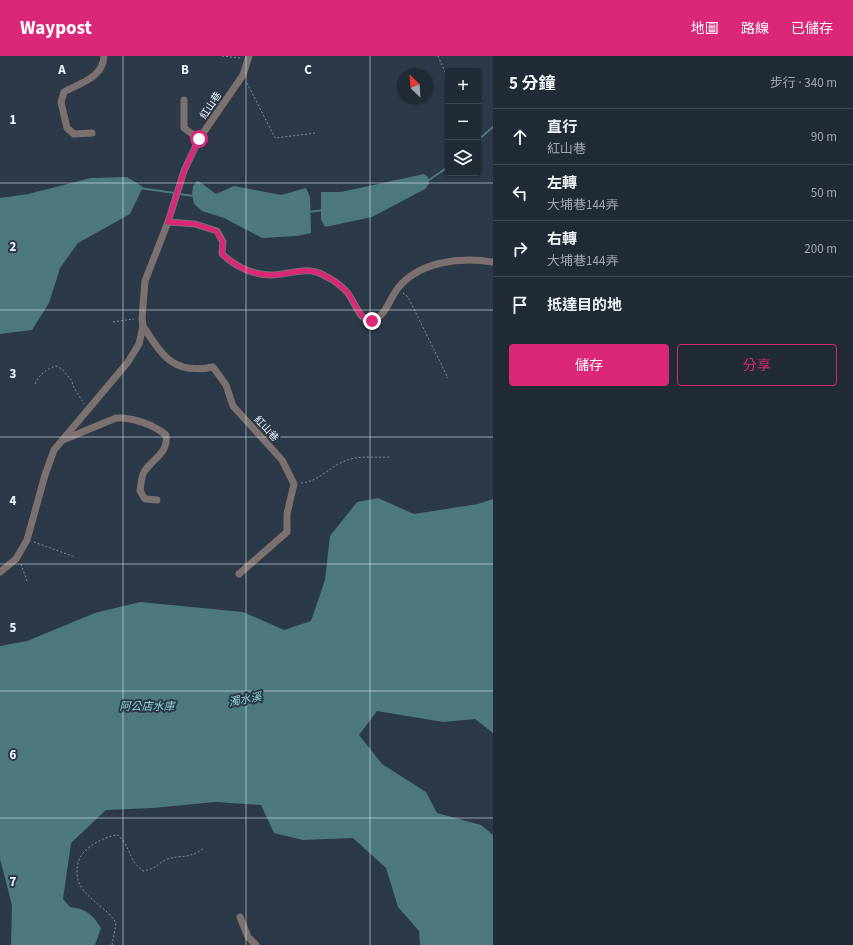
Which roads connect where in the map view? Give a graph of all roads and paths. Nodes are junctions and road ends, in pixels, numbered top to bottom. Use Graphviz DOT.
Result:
graph roads {
  1 [pos="104,56"];
  2 [pos="222,56"];
  3 [pos="438,56"];
  4 [pos="249,57"];
  5 [pos="445,71"];
  6 [pos="244,75"];
  7 [pos="184,100"];
  8 [pos="316,133"];
  9 [pos="92,134"];
  10 [pos="199,139"];
  11 [pos="168,222"];
  12 [pos="493,262"];
  13 [pos="398,289"];
  14 [pos="142,318"];
  15 [pos="113,322"];
  16 [pos="143,326"];
  17 [pos="448,378"];
  18 [pos="35,384"];
  19 [pos="88,408"];
  20 [pos="61,441"];
  21 [pos="391,457"];
  22 [pos="294,484"];
  23 [pos="157,500"];
  24 [pos="28,540"];
  25 [pos="21,550"];
  26 [pos="74,556"];
  27 [pos="0,572"];
  28 [pos="238,574"];
  29 [pos="27,582"];
  30 [pos="204,848"];
  31 [pos="240,916"];
  32 [pos="112,945"];
  33 [pos="256,945"];
  1 -- 9 [label="street"];
  2 -- 4 [label="path"];
  3 -- 5 [label="path"];
  4 -- 6 [label="street, 紅山巷"];
  6 -- 8 [label="path"];
  6 -- 10 [label="street, 紅山巷"];
  7 -- 10 [label="street"];
  10 -- 11 [label="street, 紅山巷"];
  11 -- 13 [label="street"];
  11 -- 14 [label="street, 紅山巷"];
  12 -- 13 [label="street"];
  13 -- 17 [label="path"];
  14 -- 15 [label="path"];
  14 -- 16 [label="street, 紅山巷"];
  16 -- 19 [label="street, 紅山巷"];
  16 -- 22 [label="street, 紅山巷"];
  18 -- 19 [label="path"];
  19 -- 20 [label="street, 紅山巷"];
  20 -- 23 [label="street"];
  20 -- 24 [label="street, 紅山巷"];
  21 -- 22 [label="path"];
  22 -- 28 [label="street"];
  24 -- 25 [label="street, 紅山巷"];
  24 -- 26 [label="path"];
  25 -- 27 [label="street, 紅山巷"];
  25 -- 29 [label="path"];
  30 -- 32 [label="path"];
  31 -- 33 [label="street"];
}
